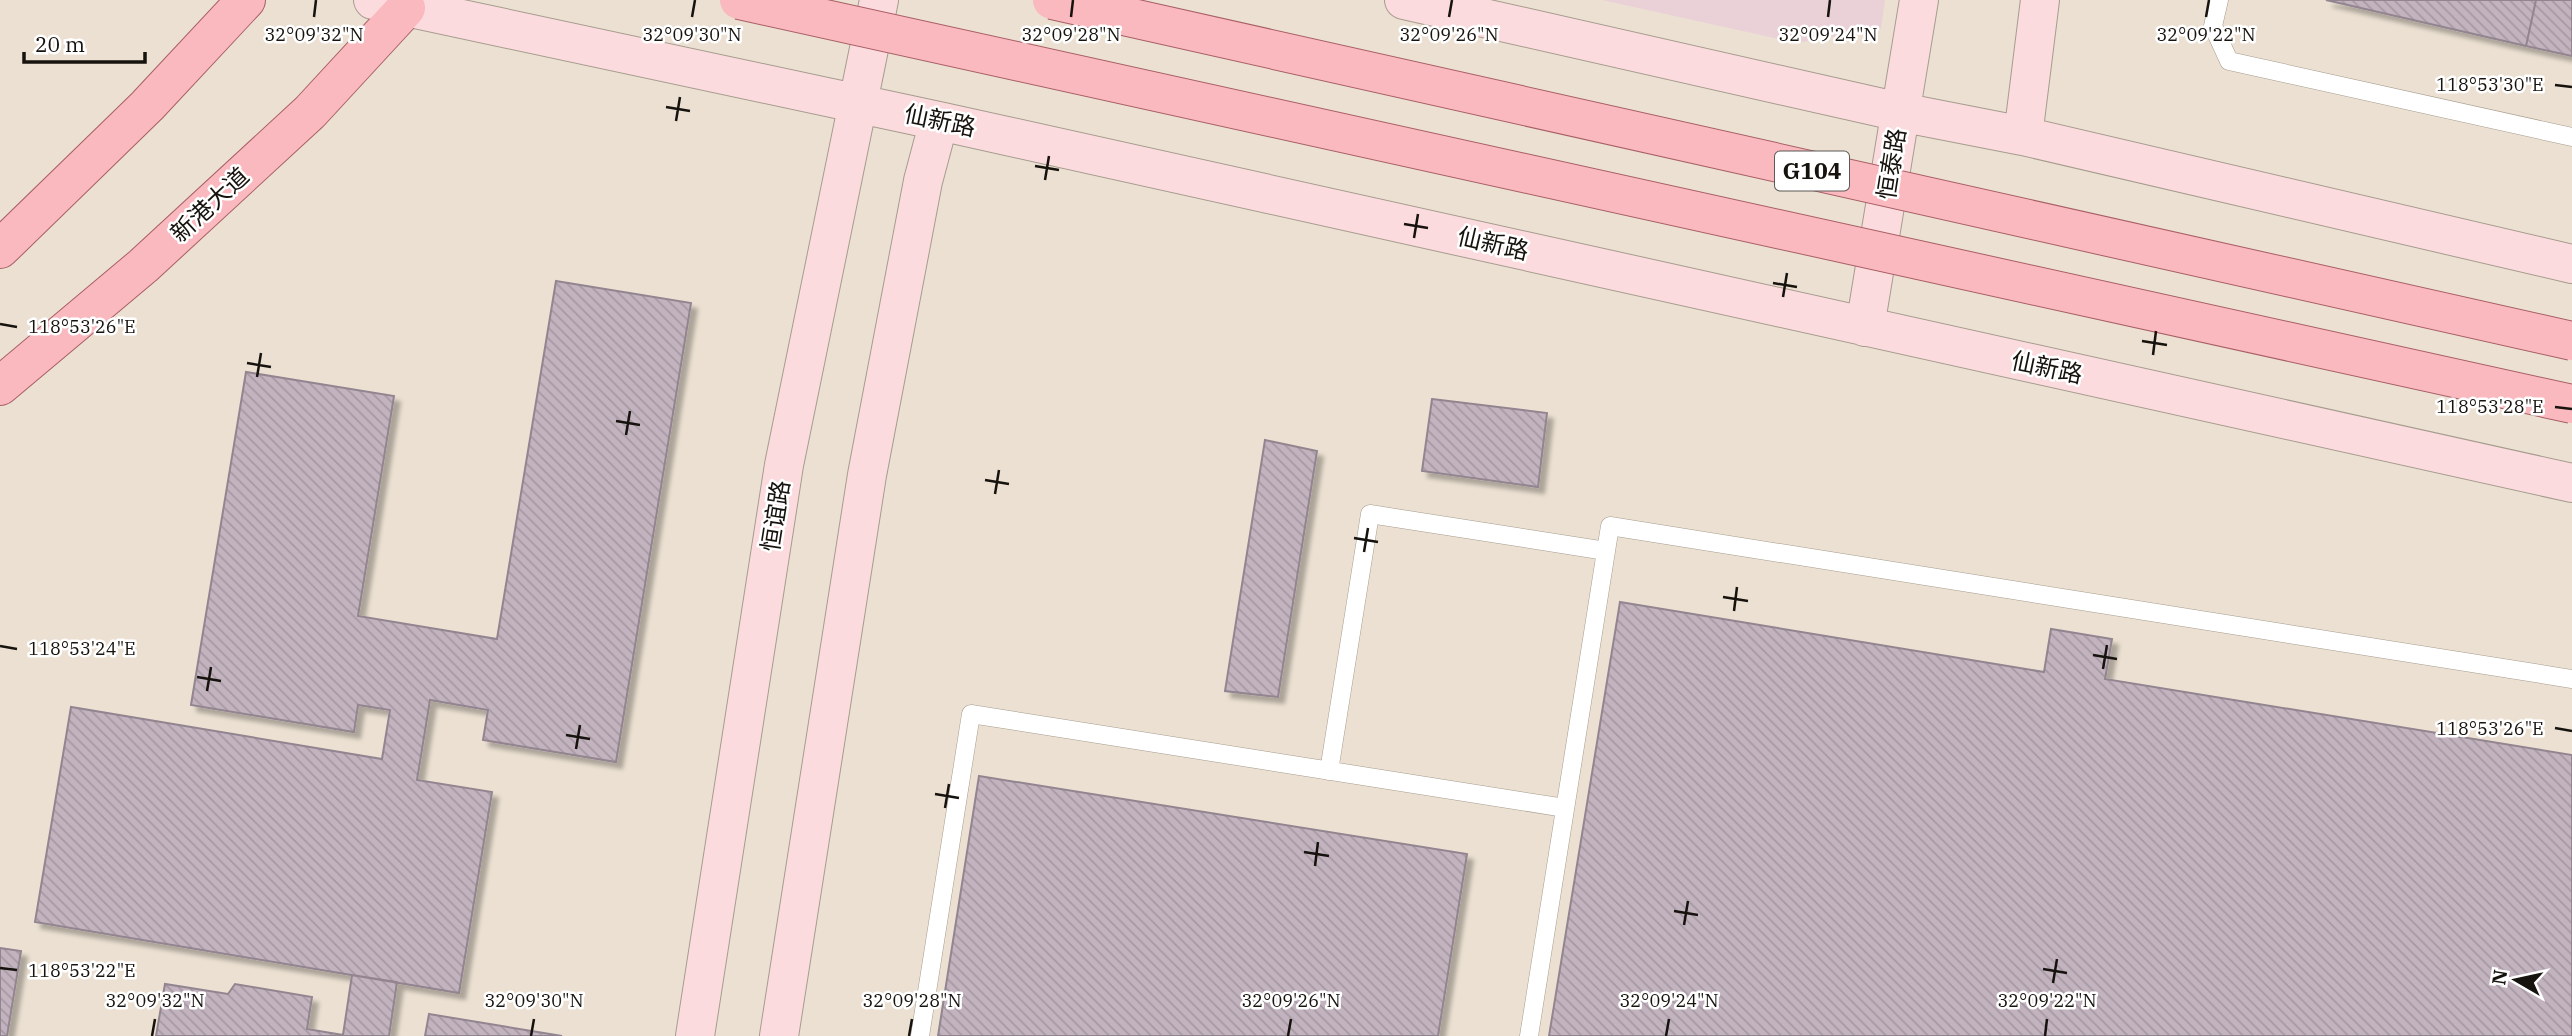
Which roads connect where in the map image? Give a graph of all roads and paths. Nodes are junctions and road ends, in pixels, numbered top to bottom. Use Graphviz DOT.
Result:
graph roads {
  1 [pos="246,0"];
  2 [pos="739,0"];
  3 [pos="1052,0"];
  4 [pos="1404,0"];
  5 [pos="1919,0"];
  6 [pos="2040,0"];
  7 [pos="2219,0"];
  8 [pos="395,3"];
  9 [pos="880,16"];
  10 [pos="858,105"];
  11 [pos="1900,112"];
  12 [pos="939,121"];
  13 [pos="2022,136"];
  14 [pos="2572,136"];
  15 [pos="0,249"];
  16 [pos="2572,264"];
  17 [pos="1865,327"];
  18 [pos="2572,341"];
  19 [pos="0,386"];
  20 [pos="2572,404"];
  21 [pos="2572,483"];
  22 [pos="1606,551"];
  23 [pos="2572,678"];
  24 [pos="1329,771"];
  25 [pos="1565,808"];
  26 [pos="695,1036"];
  27 [pos="779,1036"];
  28 [pos="920,1036"];
  29 [pos="1529,1036"];
  1 -- 15 [label="main road"];
  2 -- 9 [label="main road, bridge"];
  3 -- 18 [label="main road, G104, bridge"];
  4 -- 11 [label="main road"];
  5 -- 11 [label="main road, 恒泰路"];
  6 -- 13 [label="main road"];
  7 -- 14 [label="lane"];
  8 -- 10 [label="main road, 仙新路"];
  8 -- 19 [label="main road, 新港大道"];
  9 -- 10 [label="main road, 恒谊路"];
  9 -- 20 [label="main road, bridge"];
  10 -- 12 [label="main road, 仙新路"];
  10 -- 26 [label="main road, 恒谊路"];
  11 -- 13 [label="main road"];
  11 -- 17 [label="main road, 恒泰路"];
  12 -- 17 [label="main road, 仙新路"];
  12 -- 27 [label="main road"];
  13 -- 16 [label="main road"];
  17 -- 21 [label="main road, 仙新路"];
  22 -- 23 [label="lane"];
  22 -- 24 [label="lane"];
  22 -- 25 [label="lane"];
  24 -- 25 [label="lane"];
  24 -- 28 [label="lane"];
  25 -- 29 [label="lane"];
}
